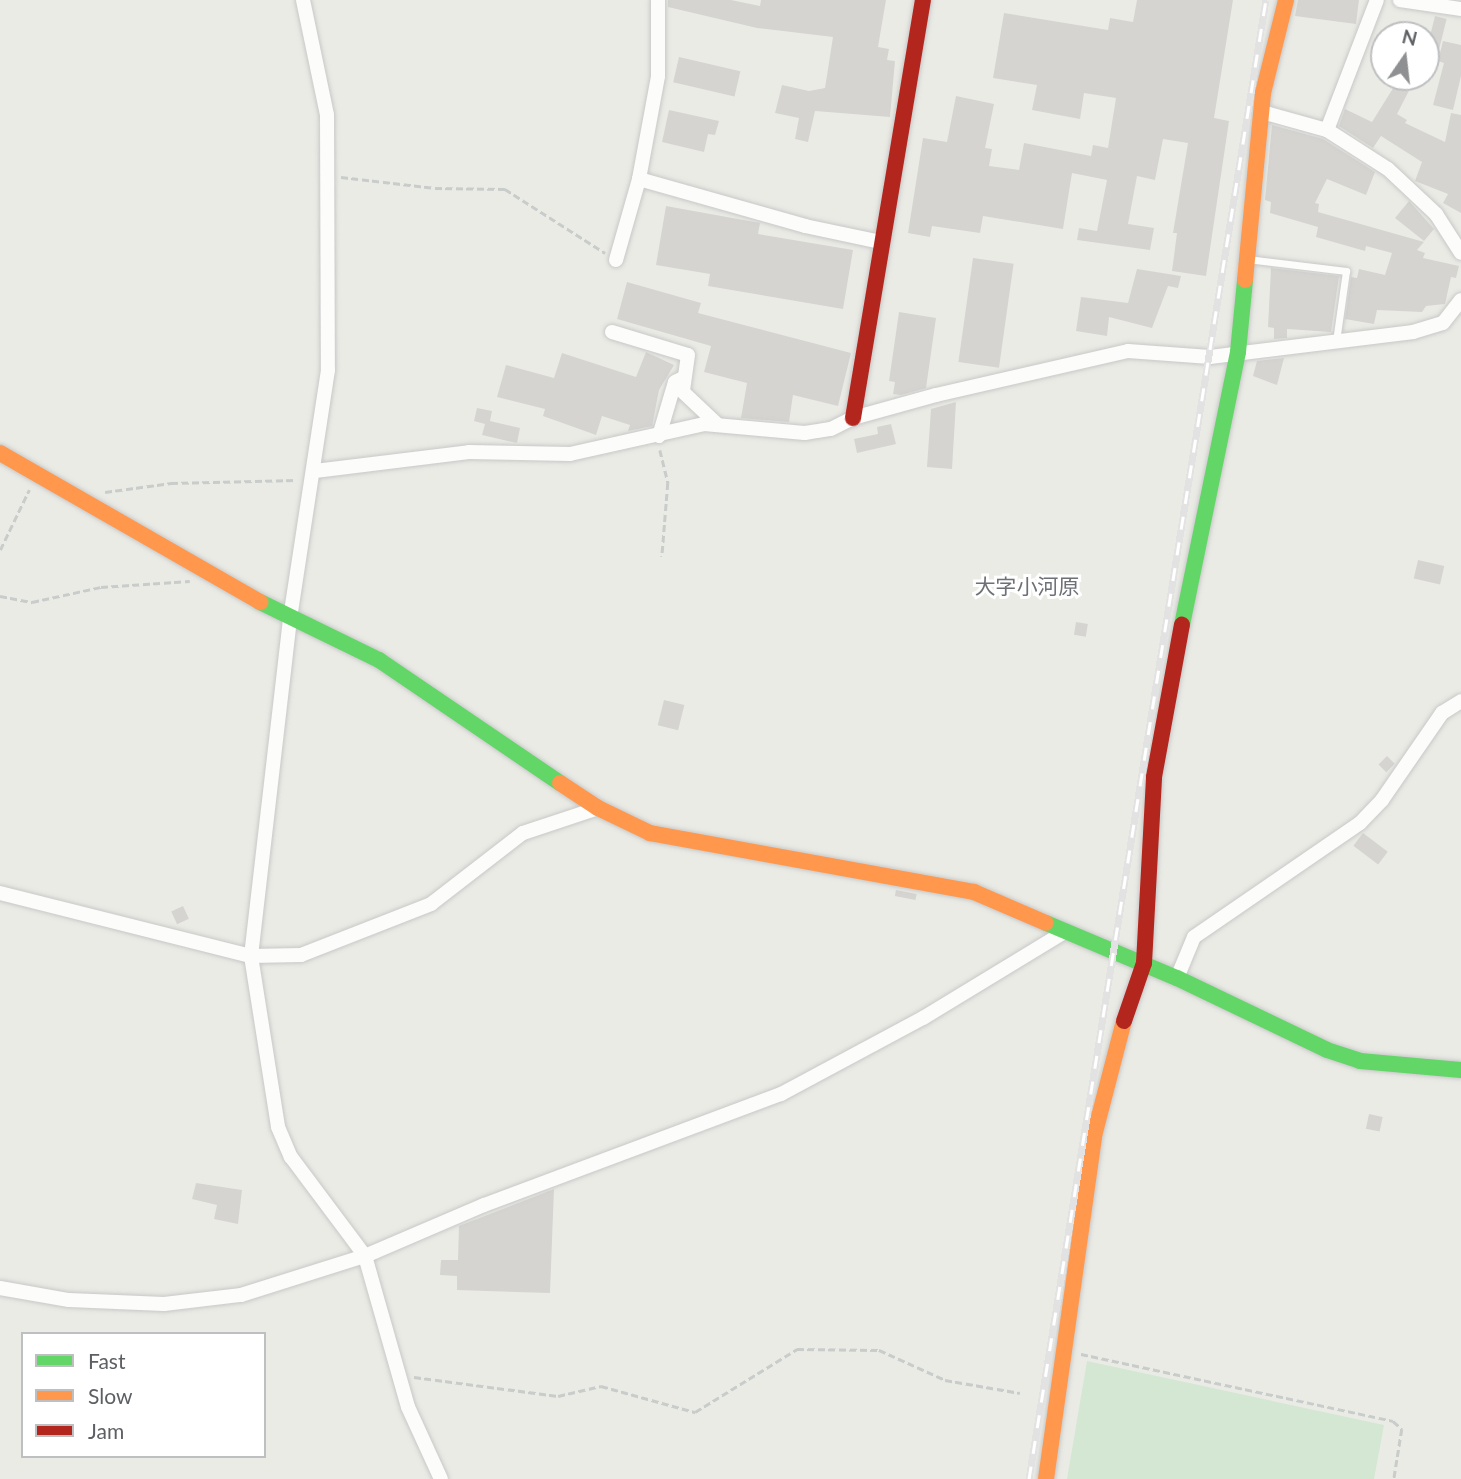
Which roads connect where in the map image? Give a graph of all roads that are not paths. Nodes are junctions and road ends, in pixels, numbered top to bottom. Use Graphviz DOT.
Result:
graph roads {
  1 [pos="303,0"];
  2 [pos="658,0"];
  3 [pos="923,0"];
  4 [pos="1286,0"];
  5 [pos="1377,0"];
  6 [pos="1400,0"];
  7 [pos="1461,9"];
  8 [pos="1262,111"];
  9 [pos="1327,130"];
  10 [pos="639,179"];
  11 [pos="881,242"];
  12 [pos="1461,253"];
  13 [pos="1247,259"];
  14 [pos="616,260"];
  15 [pos="1461,300"];
  16 [pos="612,332"];
  17 [pos="1336,341"];
  18 [pos="1238,352"];
  19 [pos="683,378"];
  20 [pos="853,418"];
  21 [pos="717,424"];
  22 [pos="657,437"];
  23 [pos="0,453"];
  24 [pos="315,473"];
  25 [pos="290,619"];
  26 [pos="1461,701"];
  27 [pos="598,808"];
  28 [pos="0,893"];
  29 [pos="1063,933"];
  30 [pos="251,956"];
  31 [pos="1144,963"];
  32 [pos="1177,978"];
  33 [pos="1461,1070"];
  34 [pos="365,1256"];
  35 [pos="0,1288"];
  36 [pos="441,1479"];
  37 [pos="1046,1479"];
  1 -- 24 [label="street"];
  2 -- 10 [label="street"];
  3 -- 11 [label="street"];
  4 -- 8 [label="street"];
  5 -- 9 [label="street"];
  6 -- 7 [label="street"];
  8 -- 9 [label="street"];
  8 -- 13 [label="street"];
  9 -- 12 [label="street"];
  10 -- 11 [label="street"];
  10 -- 14 [label="street"];
  11 -- 20 [label="street"];
  13 -- 17 [label="lane"];
  13 -- 18 [label="street"];
  15 -- 17 [label="street"];
  16 -- 19 [label="street"];
  17 -- 18 [label="street"];
  18 -- 20 [label="street"];
  18 -- 31 [label="street"];
  19 -- 21 [label="street"];
  19 -- 22 [label="street"];
  20 -- 21 [label="street"];
  21 -- 22 [label="street"];
  22 -- 24 [label="street"];
  23 -- 25 [label="street"];
  24 -- 25 [label="street"];
  25 -- 27 [label="street"];
  25 -- 30 [label="street"];
  26 -- 32 [label="street"];
  27 -- 29 [label="street"];
  27 -- 30 [label="street"];
  28 -- 30 [label="street"];
  29 -- 31 [label="street"];
  29 -- 34 [label="street"];
  30 -- 34 [label="street"];
  31 -- 32 [label="street"];
  31 -- 37 [label="street"];
  32 -- 33 [label="street"];
  34 -- 35 [label="street"];
  34 -- 36 [label="street"];
}
